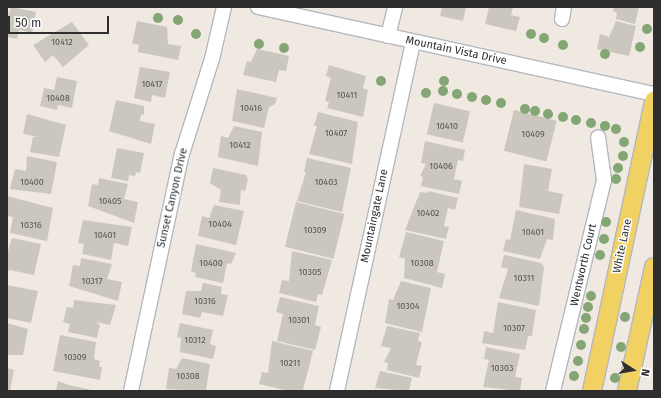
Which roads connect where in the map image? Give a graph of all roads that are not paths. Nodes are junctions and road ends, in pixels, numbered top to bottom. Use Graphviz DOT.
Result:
graph roads {
  1 [pos="224,7"];
  2 [pos="258,7"];
  3 [pos="394,7"];
  4 [pos="388,36"];
  5 [pos="413,42"];
  6 [pos="654,94"];
  7 [pos="654,101"];
  8 [pos="598,137"];
  9 [pos="654,267"];
  10 [pos="131,391"];
  11 [pos="337,391"];
  12 [pos="553,391"];
  13 [pos="592,391"];
  14 [pos="627,391"];
  1 -- 10 [label="street, Sunset Canyon Drive"];
  2 -- 4 [label="street, Mountain Vista Drive"];
  3 -- 4 [label="street"];
  4 -- 5 [label="street, Mountain Vista Drive"];
  5 -- 6 [label="street, Mountain Vista Drive"];
  5 -- 11 [label="street, Mountaingate Lane"];
  7 -- 13 [label="main road, White Lane"];
  8 -- 12 [label="street, Wentworth Court"];
  9 -- 14 [label="main road"];
}
